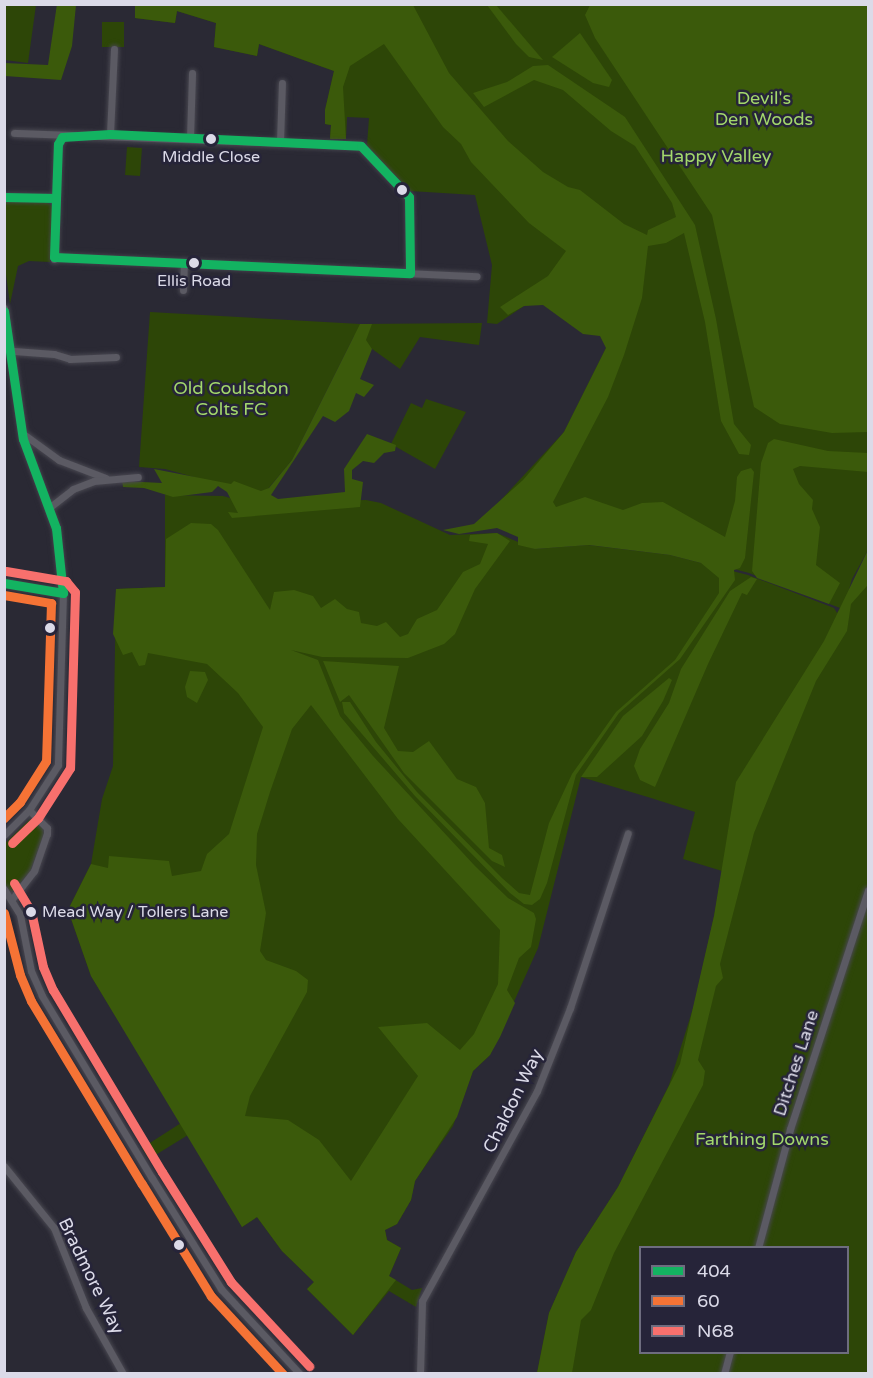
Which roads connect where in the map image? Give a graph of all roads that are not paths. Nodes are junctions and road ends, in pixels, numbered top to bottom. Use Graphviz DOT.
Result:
graph roads {
  1 [pos="114,49"];
  2 [pos="192,73"];
  3 [pos="282,83"];
  4 [pos="14,133"];
  5 [pos="110,134"];
  6 [pos="62,137"];
  7 [pos="190,138"];
  8 [pos="280,142"];
  9 [pos="4,197"];
  10 [pos="56,198"];
  11 [pos="184,262"];
  12 [pos="410,273"];
  13 [pos="477,276"];
  14 [pos="183,290"];
  15 [pos="5,310"];
  16 [pos="14,351"];
  17 [pos="116,357"];
  18 [pos="22,433"];
  19 [pos="138,477"];
  20 [pos="106,478"];
  21 [pos="50,507"];
  22 [pos="4,583"];
  23 [pos="63,593"];
  24 [pos="29,810"];
  25 [pos="628,833"];
  26 [pos="4,835"];
  27 [pos="4,889"];
  28 [pos="868,890"];
  29 [pos="12,899"];
  30 [pos="4,1166"];
  31 [pos="759,1246"];
  32 [pos="729,1354"];
  33 [pos="123,1374"];
  34 [pos="300,1374"];
  35 [pos="420,1374"];
  36 [pos="724,1374"];
  1 -- 5 [label="street"];
  2 -- 7 [label="street"];
  3 -- 8 [label="street"];
  4 -- 6 [label="street"];
  5 -- 6 [label="street"];
  5 -- 7 [label="street"];
  6 -- 10 [label="street"];
  7 -- 8 [label="street"];
  8 -- 12 [label="street"];
  9 -- 10 [label="street"];
  10 -- 11 [label="street"];
  11 -- 12 [label="street"];
  11 -- 14 [label="street"];
  12 -- 13 [label="street"];
  15 -- 16 [label="street"];
  16 -- 17 [label="street"];
  16 -- 18 [label="street"];
  18 -- 20 [label="street"];
  18 -- 21 [label="street"];
  19 -- 20 [label="street"];
  20 -- 21 [label="street"];
  21 -- 23 [label="street"];
  22 -- 23 [label="street"];
  23 -- 24 [label="street"];
  24 -- 26 [label="street"];
  24 -- 29 [label="street"];
  25 -- 35 [label="street, Chaldon Way"];
  27 -- 29 [label="street"];
  28 -- 31 [label="street, Ditches Lane"];
  29 -- 34 [label="street"];
  30 -- 33 [label="street, Bradmore Way"];
  32 -- 36 [label="street"];
}
